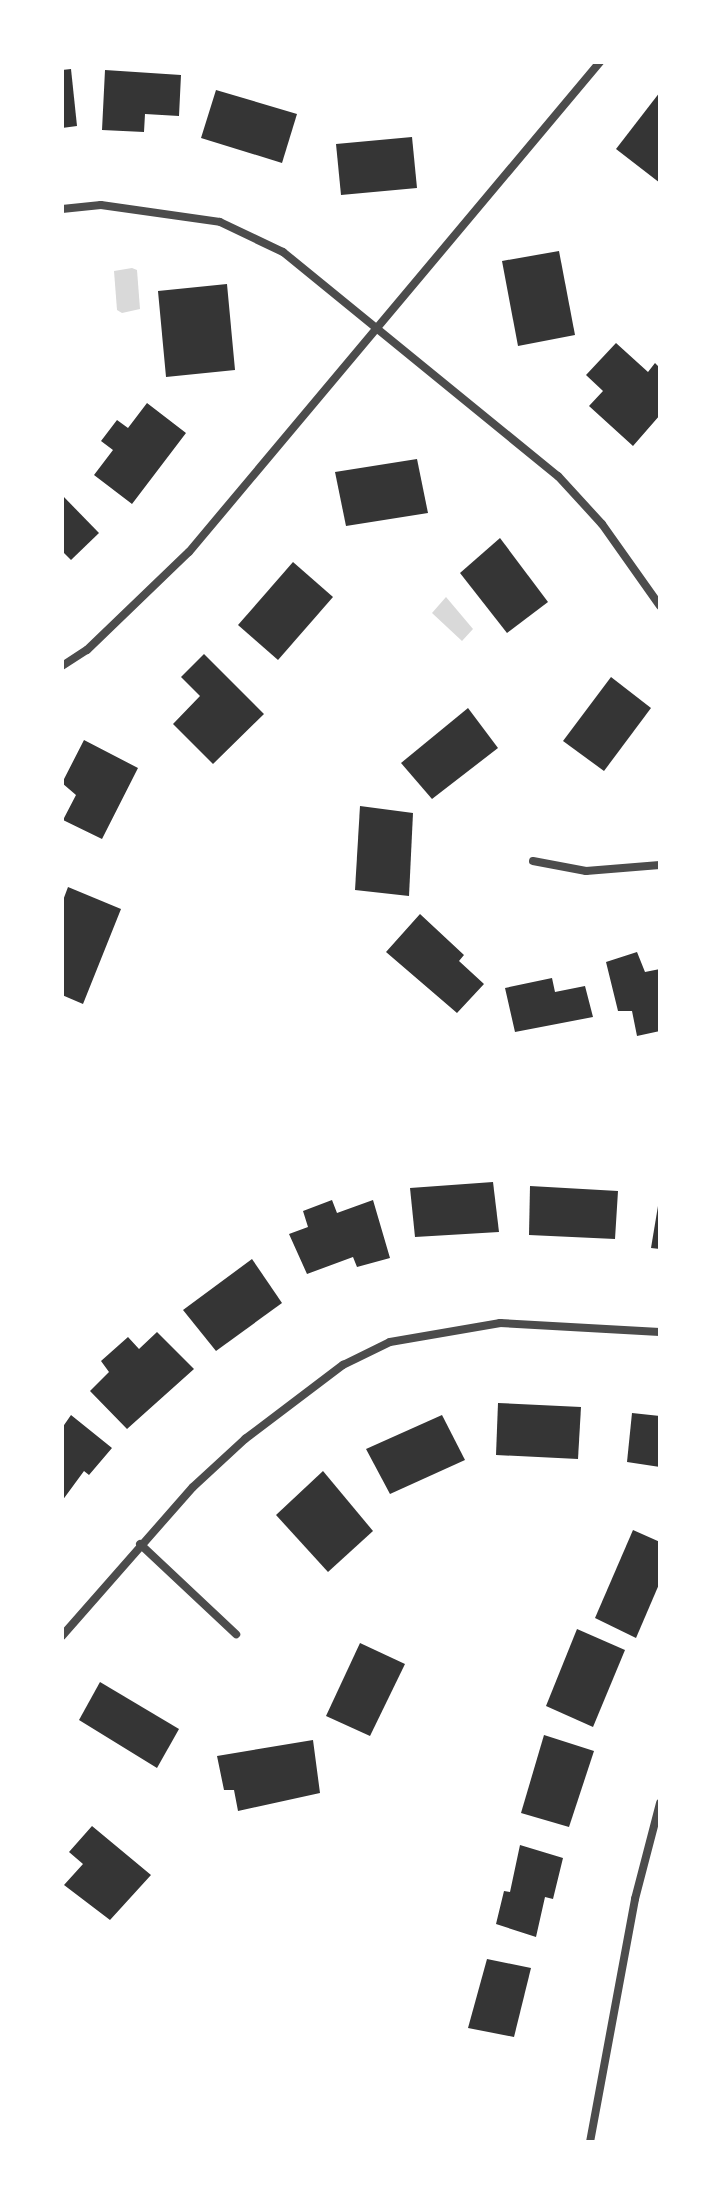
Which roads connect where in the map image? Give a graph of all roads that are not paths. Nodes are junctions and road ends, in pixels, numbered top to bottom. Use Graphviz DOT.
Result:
graph roads {
  1 [pos="600,62"];
  2 [pos="62,209"];
  3 [pos="379,329"];
  4 [pos="660,606"];
  5 [pos="62,666"];
  6 [pos="533,861"];
  7 [pos="660,865"];
  8 [pos="660,1332"];
  9 [pos="140,1544"];
  10 [pos="236,1634"];
  11 [pos="62,1636"];
  12 [pos="660,1803"];
  13 [pos="590,2142"];
  1 -- 3 [label="street"];
  2 -- 3 [label="street"];
  3 -- 4 [label="street"];
  3 -- 5 [label="street"];
  6 -- 7 [label="street"];
  8 -- 9 [label="street"];
  9 -- 10 [label="street"];
  9 -- 11 [label="street"];
  12 -- 13 [label="street"];
}
